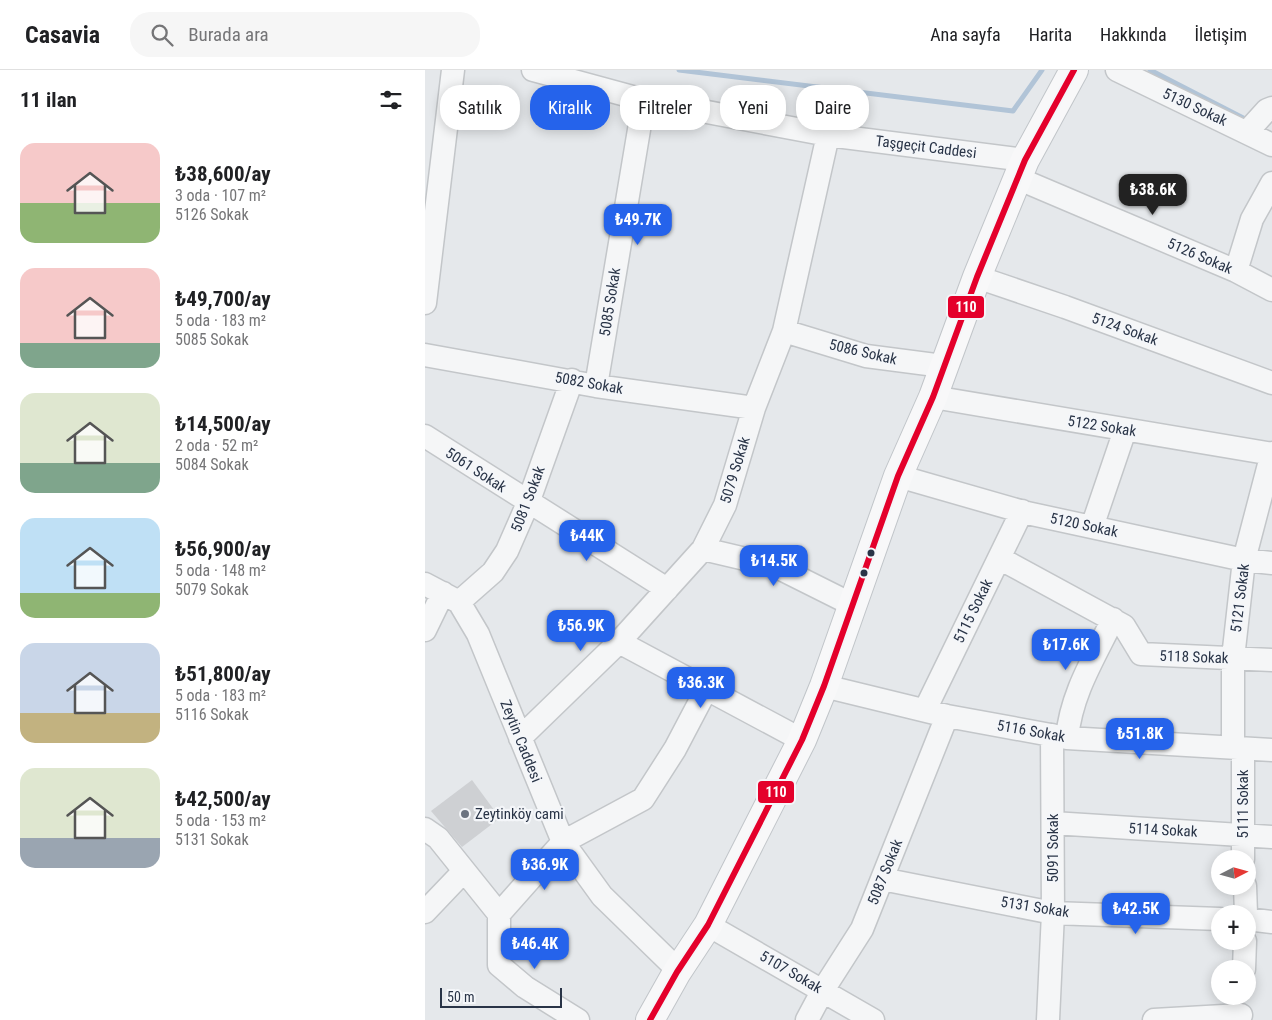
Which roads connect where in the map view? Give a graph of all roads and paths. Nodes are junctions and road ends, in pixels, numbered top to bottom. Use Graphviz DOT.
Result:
graph roads {
  1 [pos="453,70"];
  2 [pos="533,70"];
  3 [pos="1074,70"];
  4 [pos="1117,70"];
  5 [pos="620,94"];
  6 [pos="710,112"];
  7 [pos="1260,119"];
  8 [pos="639,130"];
  9 [pos="828,134"];
  10 [pos="1272,145"];
  11 [pos="1021,169"];
  12 [pos="1272,183"];
  13 [pos="1236,271"];
  14 [pos="977,277"];
  15 [pos="1272,290"];
  16 [pos="425,303"];
  17 [pos="784,331"];
  18 [pos="425,355"];
  19 [pos="943,366"];
  20 [pos="572,380"];
  21 [pos="1272,383"];
  22 [pos="596,386"];
  23 [pos="933,397"];
  24 [pos="754,408"];
  25 [pos="1125,430"];
  26 [pos="425,436"];
  27 [pos="1272,454"];
  28 [pos="898,476"];
  29 [pos="528,503"];
  30 [pos="1021,511"];
  31 [pos="1092,527"];
  32 [pos="703,549"];
  33 [pos="999,558"];
  34 [pos="1244,560"];
  35 [pos="1272,563"];
  36 [pos="667,589"];
  37 [pos="442,593"];
  38 [pos="853,605"];
  39 [pos="1113,619"];
  40 [pos="425,630"];
  41 [pos="619,642"];
  42 [pos="1233,658"];
  43 [pos="1272,660"];
  44 [pos="823,686"];
  45 [pos="706,690"];
  46 [pos="925,710"];
  47 [pos="947,716"];
  48 [pos="1059,737"];
  49 [pos="520,738"];
  50 [pos="802,740"];
  51 [pos="1238,748"];
  52 [pos="1272,750"];
  53 [pos="1053,823"];
  54 [pos="425,828"];
  55 [pos="1242,834"];
  56 [pos="1272,837"];
  57 [pos="563,842"];
  58 [pos="1243,850"];
  59 [pos="464,871"];
  60 [pos="882,879"];
  61 [pos="425,912"];
  62 [pos="1053,913"];
  63 [pos="499,914"];
  64 [pos="1211,918"];
  65 [pos="1256,921"];
  66 [pos="1272,922"];
  67 [pos="708,925"];
  68 [pos="678,970"];
  69 [pos="823,990"];
  70 [pos="1243,1010"];
  71 [pos="578,1020"];
  72 [pos="650,1020"];
  73 [pos="807,1020"];
  74 [pos="873,1020"];
  75 [pos="1048,1020"];
  76 [pos="1154,1020"];
  1 -- 16 [label="street"];
  2 -- 5 [label="street, Taşgeçit Caddesi"];
  3 -- 11 [label="main road"];
  4 -- 7 [label="street, 5130 Sokak"];
  6 -- 9 [label="street, Taşgeçit Caddesi"];
  7 -- 10 [label="street, 5130 Sokak"];
  8 -- 22 [label="street, 5085 Sokak"];
  9 -- 11 [label="street, Taşgeçit Caddesi"];
  9 -- 17 [label="street, 5079 Sokak"];
  11 -- 13 [label="street, 5126 Sokak"];
  11 -- 14 [label="main road"];
  12 -- 13 [label="street"];
  13 -- 15 [label="street, 5126 Sokak"];
  14 -- 19 [label="main road"];
  14 -- 21 [label="street, 5124 Sokak"];
  17 -- 19 [label="street, 5086 Sokak"];
  17 -- 24 [label="street, 5079 Sokak"];
  18 -- 20 [label="street, 5082 Sokak"];
  19 -- 23 [label="main road"];
  20 -- 22 [label="street, 5082 Sokak"];
  20 -- 29 [label="street, 5081 Sokak"];
  22 -- 24 [label="street, 5082 Sokak"];
  23 -- 25 [label="street, 5122 Sokak"];
  23 -- 28 [label="main road"];
  24 -- 32 [label="street, 5079 Sokak"];
  25 -- 27 [label="street, 5122 Sokak"];
  25 -- 31 [label="street"];
  26 -- 29 [label="street, 5061 Sokak"];
  27 -- 34 [label="street, 5121 Sokak"];
  28 -- 30 [label="street, 5120 Sokak"];
  28 -- 38 [label="main road"];
  29 -- 36 [label="street, 5061 Sokak"];
  29 -- 37 [label="street, 5081 Sokak"];
  30 -- 31 [label="street, 5120 Sokak"];
  30 -- 33 [label="street, 5115 Sokak"];
  31 -- 34 [label="street, 5120 Sokak"];
  32 -- 36 [label="street, 5079 Sokak"];
  32 -- 38 [label="street"];
  33 -- 39 [label="street, 5118 Sokak"];
  33 -- 46 [label="street, 5115 Sokak"];
  34 -- 35 [label="street, 5120 Sokak"];
  34 -- 42 [label="street, 5121 Sokak"];
  36 -- 41 [label="street, 5079 Sokak"];
  37 -- 40 [label="street"];
  37 -- 49 [label="street, Zeytin Caddesi"];
  38 -- 44 [label="main road"];
  39 -- 42 [label="street, 5118 Sokak"];
  39 -- 48 [label="street, 5091 Sokak"];
  41 -- 45 [label="street"];
  41 -- 49 [label="street, 5079 Sokak"];
  42 -- 43 [label="street, 5118 Sokak"];
  42 -- 51 [label="street, 5121 Sokak"];
  44 -- 46 [label="street, 5116 Sokak"];
  44 -- 50 [label="main road"];
  45 -- 50 [label="street"];
  45 -- 57 [label="street"];
  46 -- 47 [label="street, 5116 Sokak"];
  47 -- 48 [label="street, 5116 Sokak"];
  47 -- 60 [label="street, 5087 Sokak"];
  48 -- 51 [label="street, 5116 Sokak"];
  48 -- 53 [label="street, 5091 Sokak"];
  49 -- 57 [label="street, Zeytin Caddesi"];
  50 -- 67 [label="main road"];
  51 -- 52 [label="street, 5116 Sokak"];
  51 -- 55 [label="street, 5111 Sokak"];
  53 -- 55 [label="street, 5114 Sokak"];
  53 -- 62 [label="street, 5091 Sokak"];
  54 -- 59 [label="street"];
  55 -- 56 [label="street, 5114 Sokak"];
  55 -- 58 [label="street, 5111 Sokak"];
  57 -- 63 [label="street"];
  57 -- 68 [label="street, Zeytin Caddesi"];
  59 -- 61 [label="street"];
  59 -- 63 [label="street"];
  60 -- 62 [label="street, 5131 Sokak"];
  60 -- 69 [label="street, 5087 Sokak"];
  62 -- 64 [label="street, 5131 Sokak"];
  62 -- 75 [label="street, 5091 Sokak"];
  63 -- 71 [label="street"];
  65 -- 66 [label="street"];
  67 -- 68 [label="main road"];
  67 -- 69 [label="street, 5107 Sokak"];
  68 -- 72 [label="main road"];
  69 -- 73 [label="street, 5087 Sokak"];
  69 -- 74 [label="street, 5107 Sokak"];
  70 -- 76 [label="street"];
}
